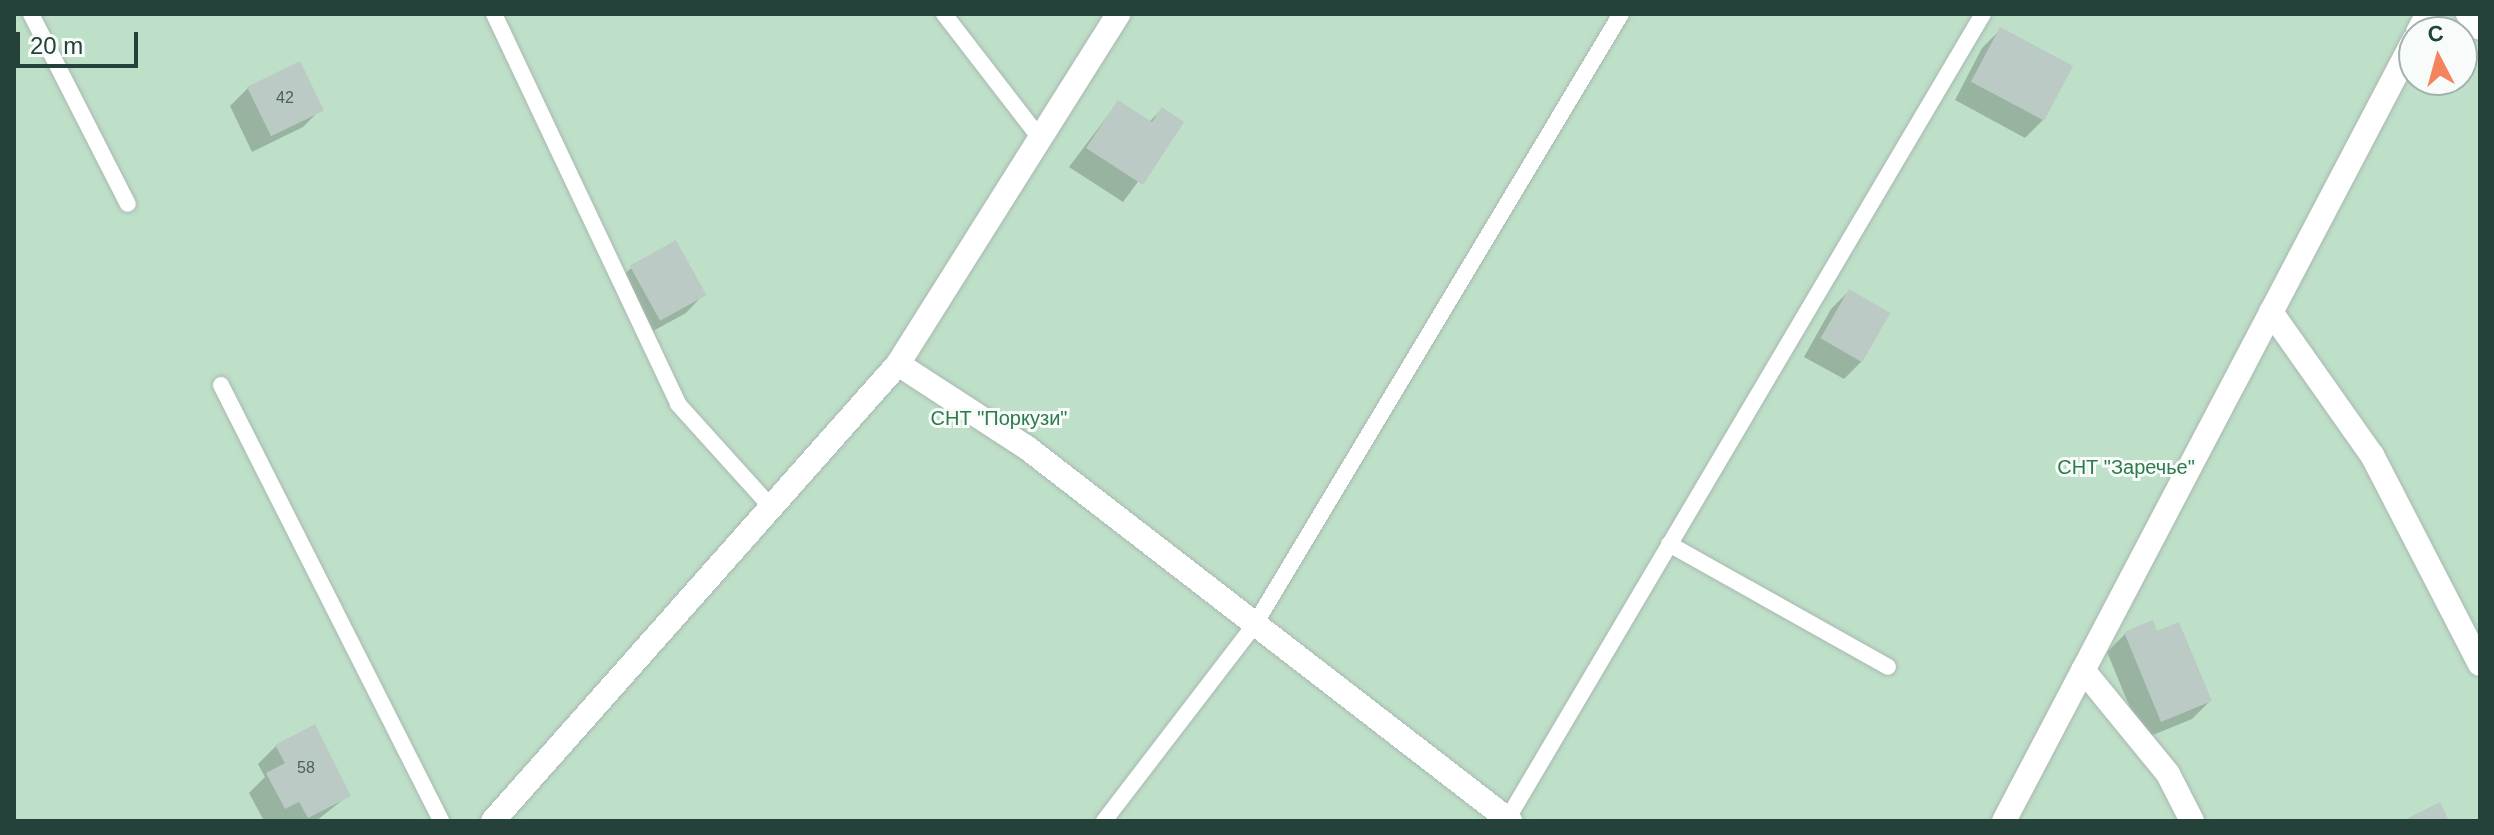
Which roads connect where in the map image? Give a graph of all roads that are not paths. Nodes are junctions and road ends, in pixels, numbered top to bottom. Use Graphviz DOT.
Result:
graph roads {
  1 [pos="31,14"];
  2 [pos="494,14"];
  3 [pos="944,14"];
  4 [pos="1118,14"];
  5 [pos="1621,14"];
  6 [pos="1983,14"];
  7 [pos="2468,14"];
  8 [pos="2480,28"];
  9 [pos="2398,70"];
  10 [pos="1040,138"];
  11 [pos="128,204"];
  12 [pos="2271,312"];
  13 [pos="898,364"];
  14 [pos="221,385"];
  15 [pos="771,507"];
  16 [pos="1669,544"];
  17 [pos="1255,624"];
  18 [pos="2480,664"];
  19 [pos="1888,667"];
  20 [pos="2083,670"];
  21 [pos="1509,820"];
  22 [pos="441,821"];
  23 [pos="493,821"];
  24 [pos="1104,821"];
  25 [pos="2004,821"];
  26 [pos="2192,821"];
  1 -- 11 [label="lane"];
  2 -- 15 [label="lane"];
  3 -- 10 [label="lane"];
  4 -- 10 [label="street"];
  5 -- 17 [label="lane"];
  6 -- 16 [label="lane"];
  7 -- 8 [label="street"];
  9 -- 12 [label="street"];
  10 -- 13 [label="street"];
  12 -- 18 [label="street"];
  12 -- 20 [label="street"];
  13 -- 15 [label="street"];
  13 -- 17 [label="street"];
  14 -- 22 [label="lane"];
  15 -- 23 [label="street"];
  16 -- 19 [label="lane"];
  16 -- 21 [label="lane"];
  17 -- 21 [label="street"];
  17 -- 24 [label="lane"];
  20 -- 25 [label="street"];
  20 -- 26 [label="street"];
}
